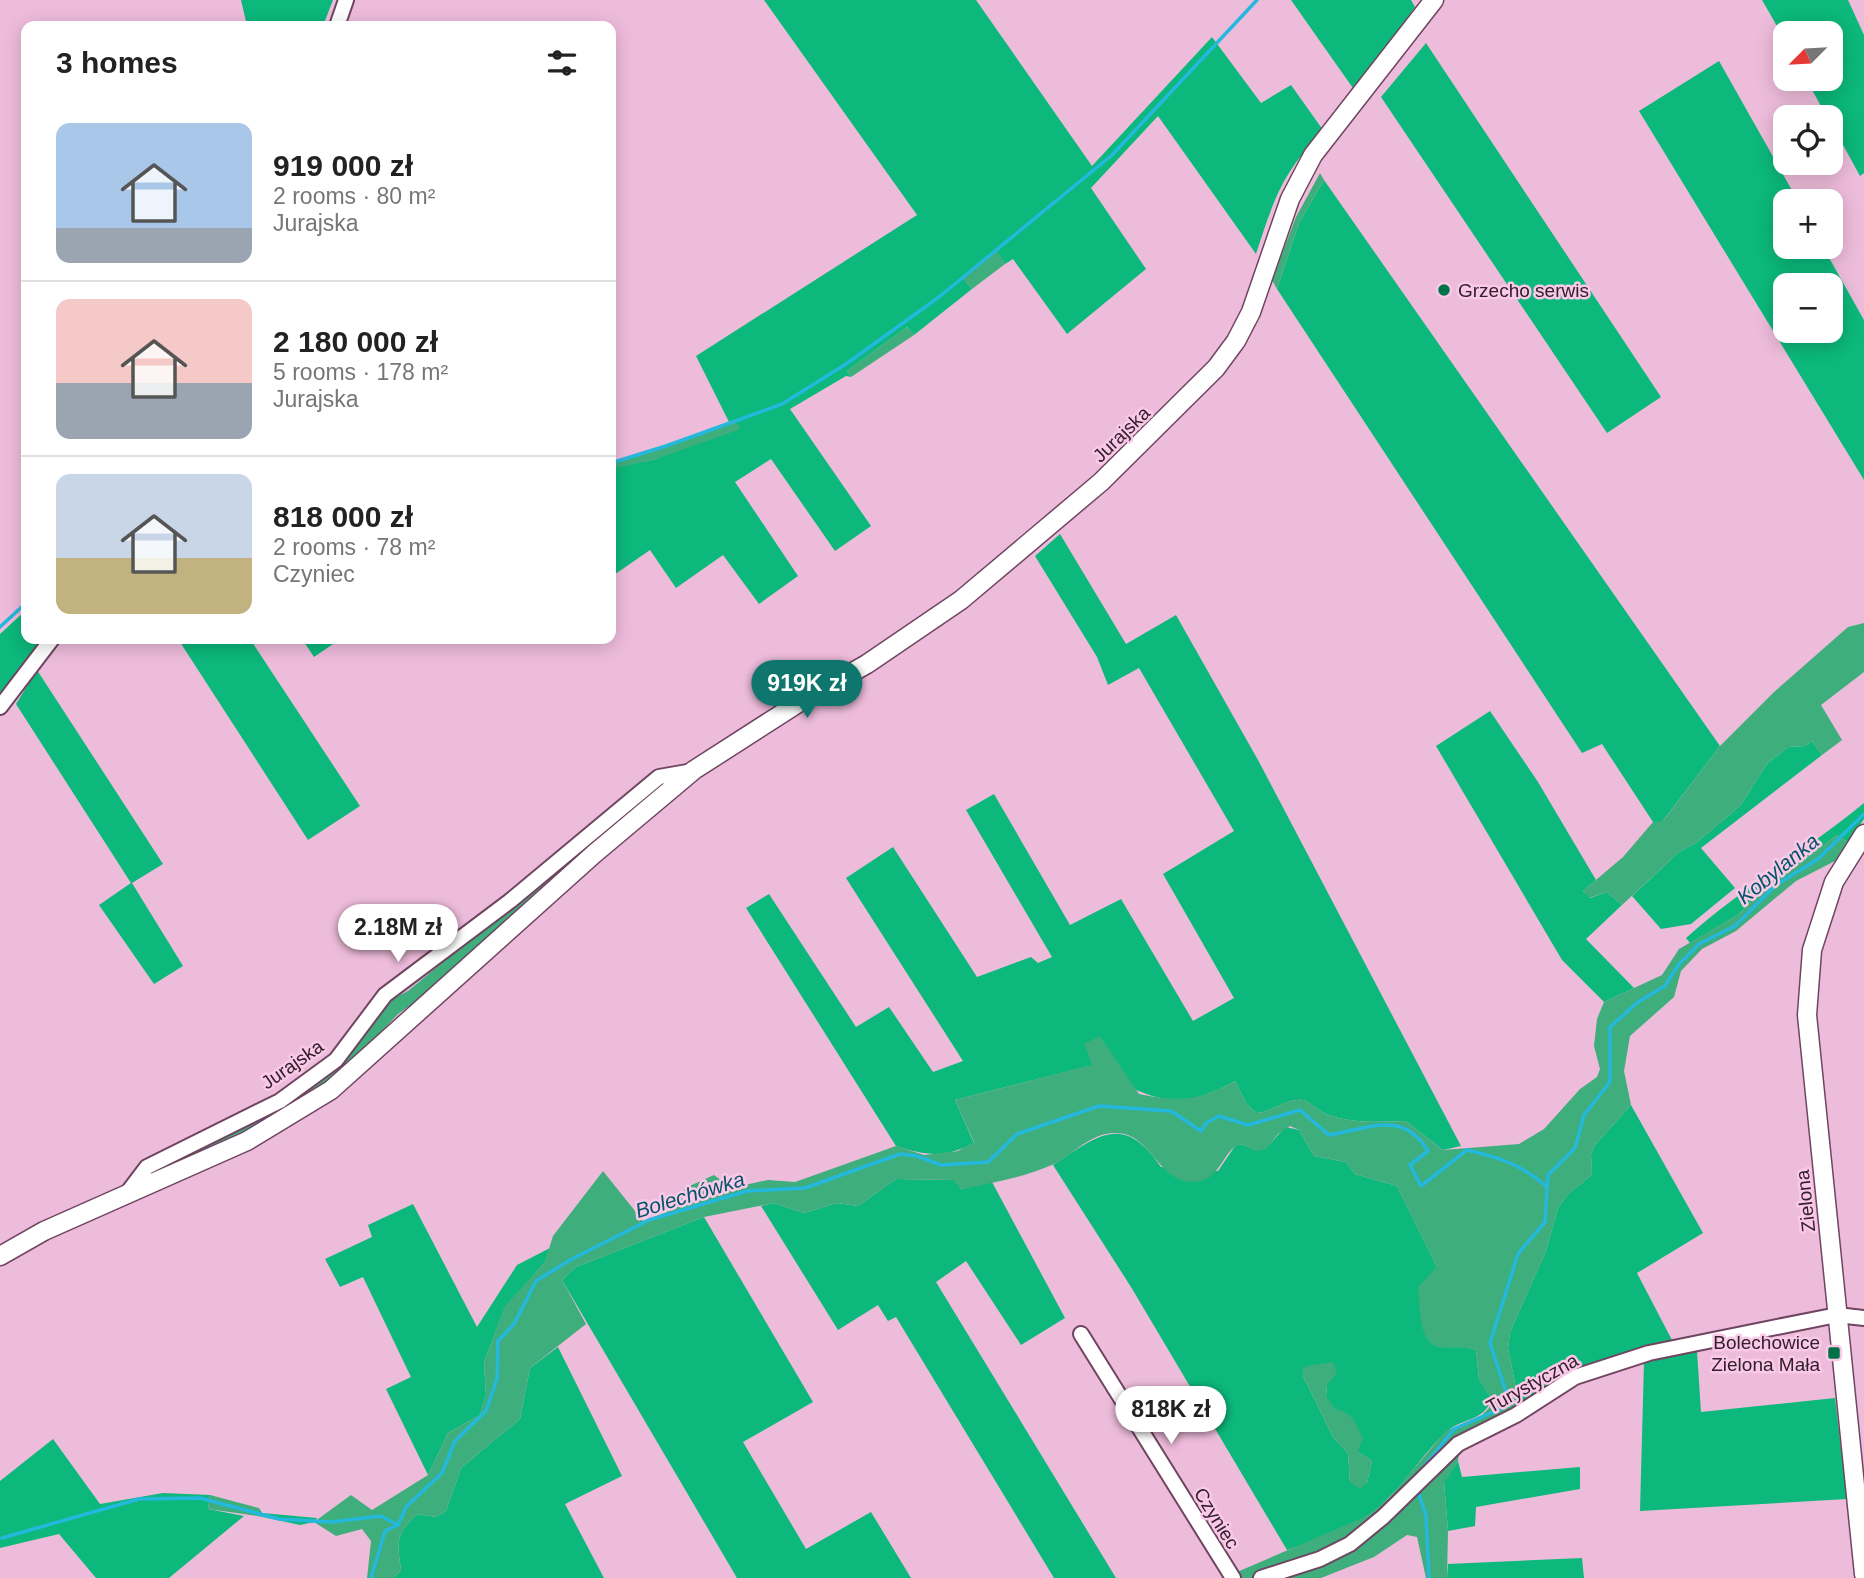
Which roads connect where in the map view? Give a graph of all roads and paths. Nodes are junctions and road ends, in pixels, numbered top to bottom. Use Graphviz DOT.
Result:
graph roads {
  1 [pos="346,0"];
  2 [pos="1434,0"];
  3 [pos="339,21"];
  4 [pos="48,644"];
  5 [pos="0,707"];
  6 [pos="694,770"];
  7 [pos="1864,834"];
  8 [pos="128,1192"];
  9 [pos="0,1256"];
  10 [pos="1837,1315"];
  11 [pos="1864,1318"];
  12 [pos="1082,1334"];
  13 [pos="1864,1574"];
  14 [pos="1233,1578"];
  15 [pos="1261,1578"];
  1 -- 3 [label="street"];
  2 -- 6 [label="street, Jurajska"];
  4 -- 5 [label="street"];
  6 -- 8 [label="street, Jurajska"];
  6 -- 8 [label="street, Jurajska"];
  7 -- 10 [label="street, Zielona"];
  8 -- 9 [label="street, Jurajska"];
  10 -- 11 [label="street, Turystyczna"];
  10 -- 13 [label="street, Zielona"];
  10 -- 15 [label="street, Turystyczna"];
  12 -- 14 [label="street, Czyniec"];
}
